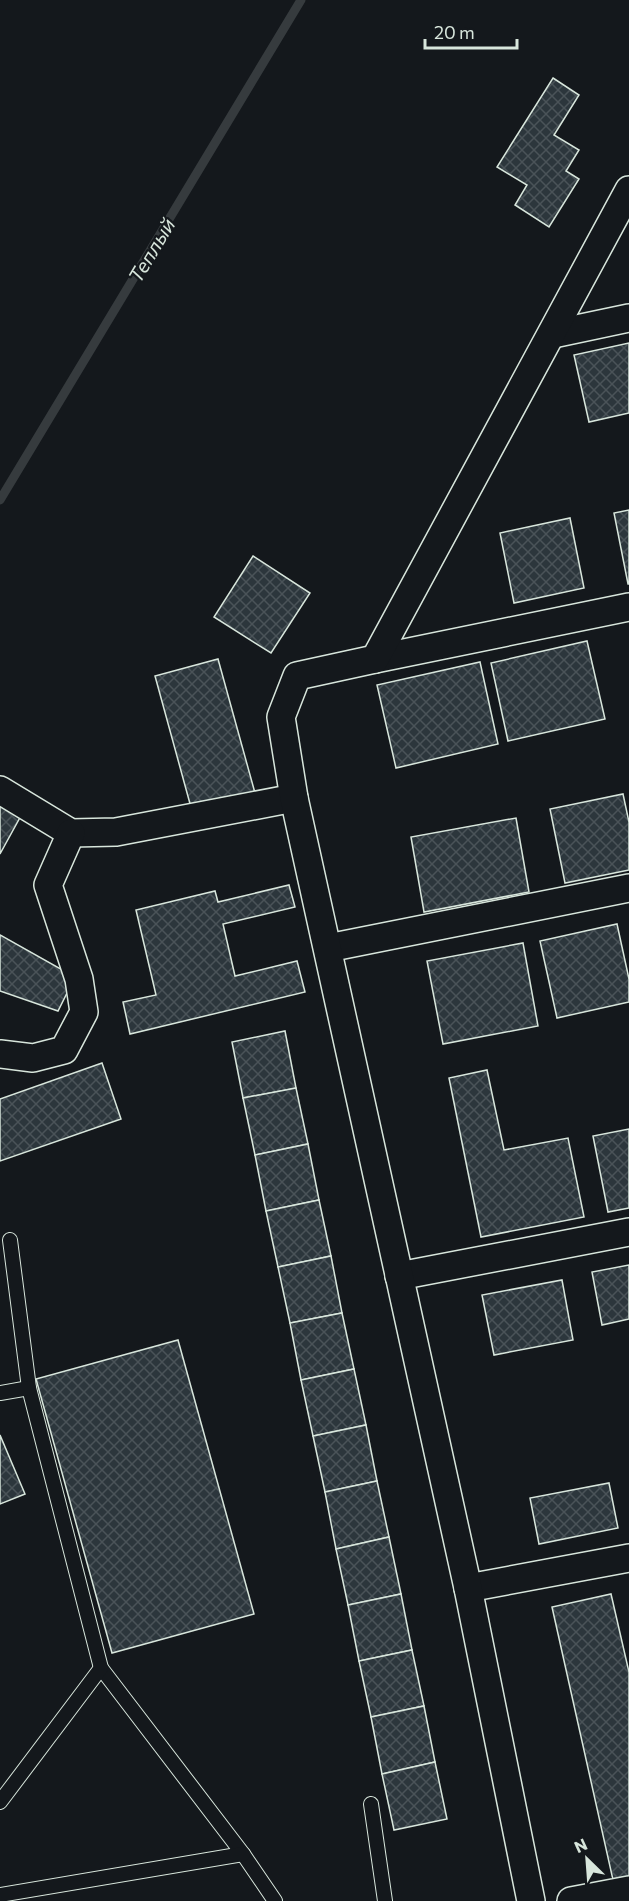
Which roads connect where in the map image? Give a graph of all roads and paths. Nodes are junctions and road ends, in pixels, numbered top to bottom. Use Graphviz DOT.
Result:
graph roads {
  1 [pos="629,190"];
  2 [pos="629,318"];
  3 [pos="552,334"];
  4 [pos="629,607"];
  5 [pos="375,659"];
  6 [pos="0,790"];
  7 [pos="294,798"];
  8 [pos="71,833"];
  9 [pos="629,888"];
  10 [pos="328,948"];
  11 [pos="0,1054"];
  12 [pos="629,1232"];
  13 [pos="10,1240"];
  14 [pos="399,1276"];
  15 [pos="29,1388"];
  16 [pos="0,1393"];
  17 [pos="629,1558"];
  18 [pos="468,1588"];
  19 [pos="101,1668"];
  20 [pos="0,1802"];
  21 [pos="370,1803"];
  22 [pos="243,1854"];
  23 [pos="629,1890"];
  24 [pos="0,1895"];
  25 [pos="275,1901"];
  26 [pos="385,1901"];
  27 [pos="531,1901"];
  28 [pos="571,1901"];
  1 -- 3 [label="street"];
  2 -- 3 [label="street"];
  3 -- 5 [label="street"];
  4 -- 5 [label="street"];
  5 -- 7 [label="street"];
  6 -- 8 [label="street"];
  7 -- 8 [label="street"];
  7 -- 10 [label="street"];
  8 -- 11 [label="street"];
  9 -- 10 [label="street"];
  10 -- 14 [label="street"];
  12 -- 14 [label="street"];
  13 -- 15 [label="lane"];
  14 -- 18 [label="street"];
  15 -- 16 [label="lane"];
  15 -- 19 [label="lane"];
  17 -- 18 [label="street"];
  18 -- 27 [label="street"];
  19 -- 20 [label="lane"];
  19 -- 22 [label="lane"];
  21 -- 26 [label="lane"];
  22 -- 24 [label="lane"];
  22 -- 25 [label="lane"];
  23 -- 28 [label="street"];
}
